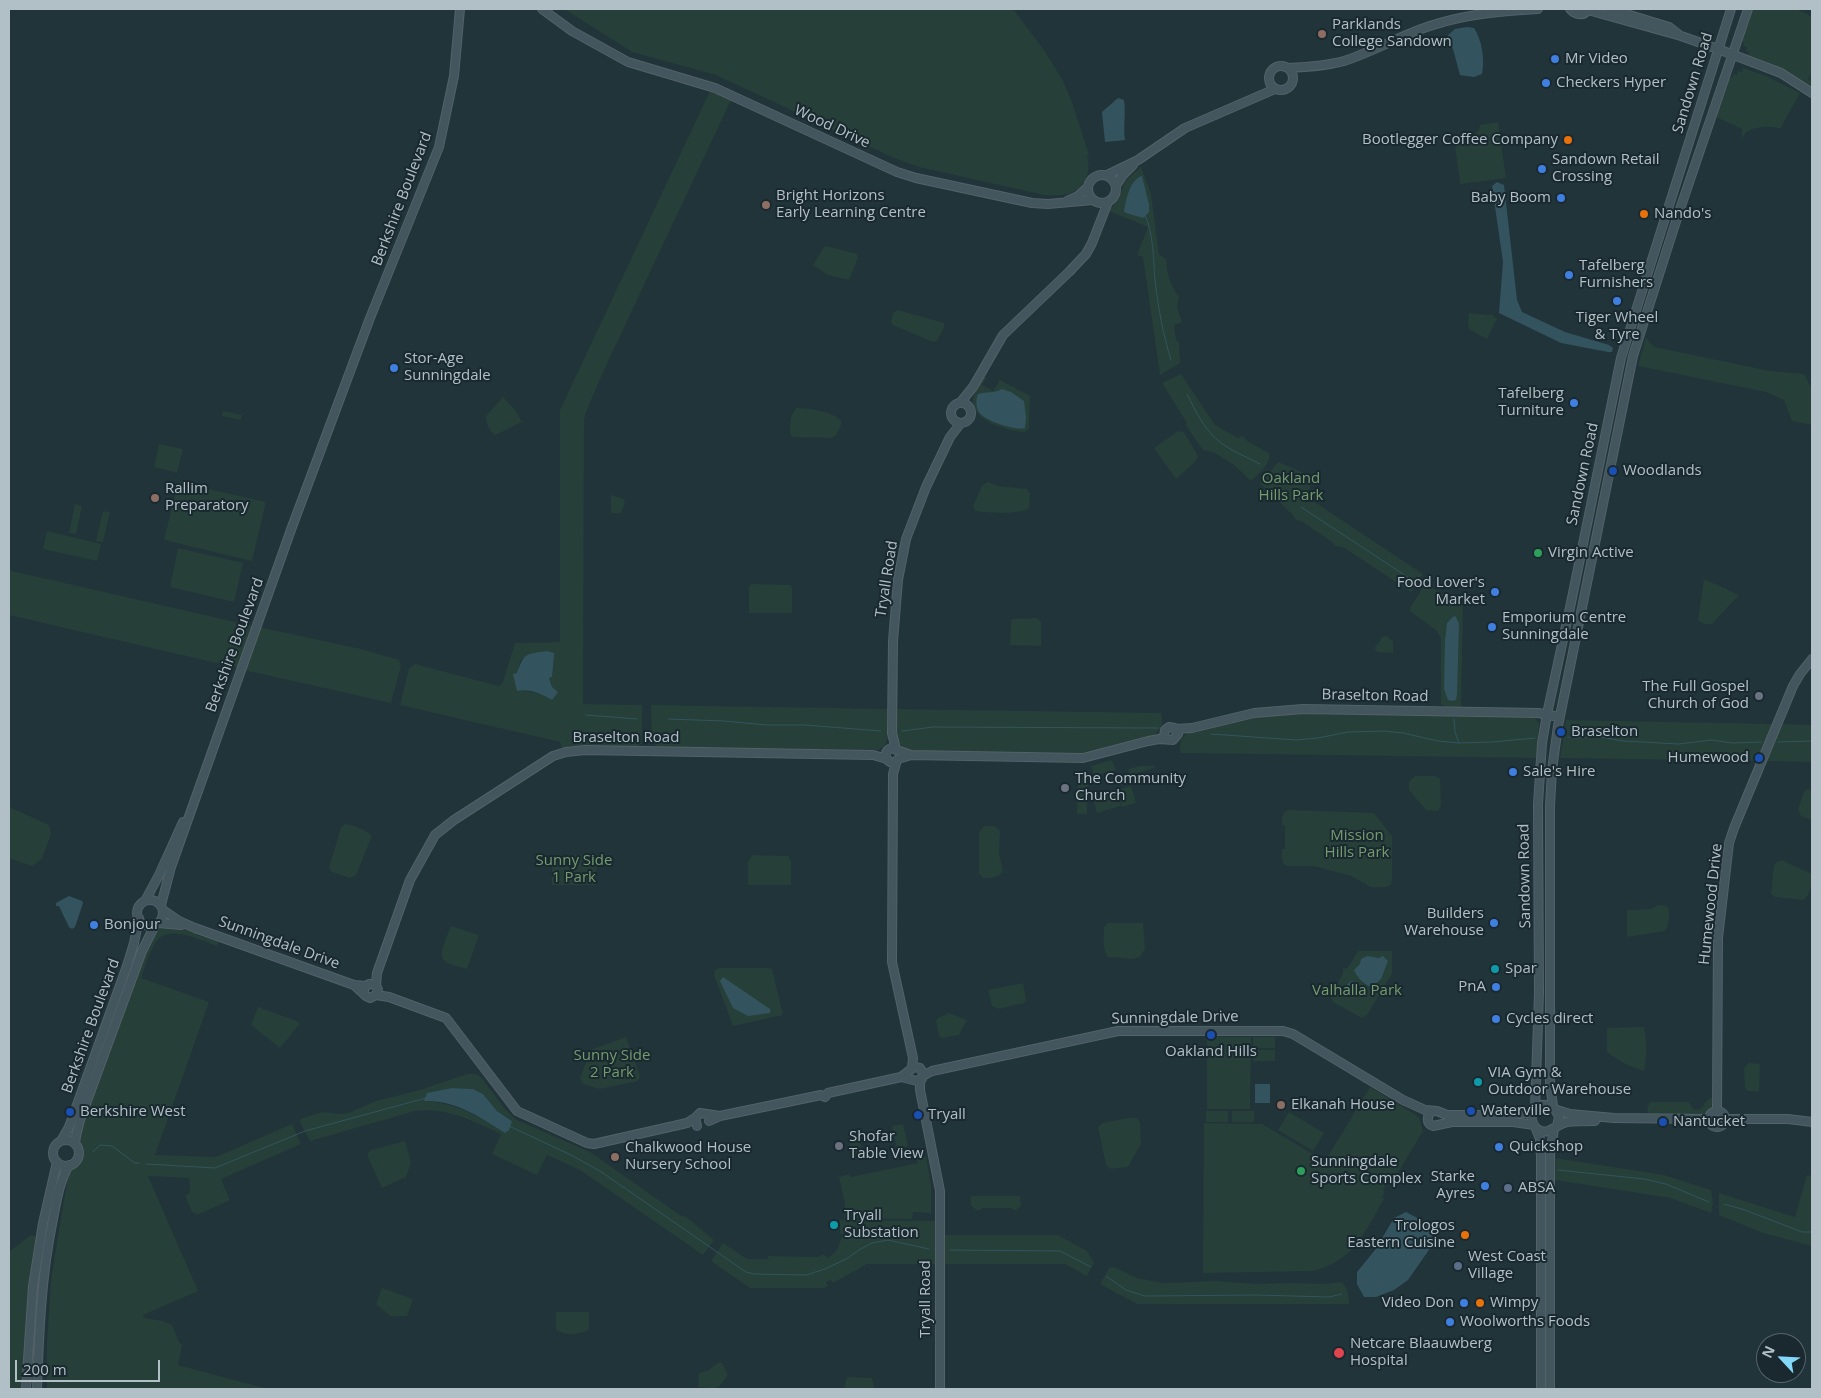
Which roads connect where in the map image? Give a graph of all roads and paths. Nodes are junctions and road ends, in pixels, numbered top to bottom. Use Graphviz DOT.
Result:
graph roads {
  1 [pos="456,9"];
  2 [pos="460,9"];
  3 [pos="542,9"];
  4 [pos="550,9"];
  5 [pos="1538,9"];
  6 [pos="1565,9"];
  7 [pos="1570,9"];
  8 [pos="1610,9"];
  9 [pos="1731,9"];
  10 [pos="1748,9"];
  11 [pos="1589,10"];
  12 [pos="1681,36"];
  13 [pos="598,46"];
  14 [pos="1718,49"];
  15 [pos="1732,55"];
  16 [pos="1320,66"];
  17 [pos="1288,68"];
  18 [pos="1268,77"];
  19 [pos="1292,81"];
  20 [pos="450,87"];
  21 [pos="1275,88"];
  22 [pos="1812,93"];
  23 [pos="1245,101"];
  24 [pos="1138,160"];
  25 [pos="1107,176"];
  26 [pos="1116,186"];
  27 [pos="1088,187"];
  28 [pos="1063,202"];
  29 [pos="1095,202"];
  30 [pos="1108,202"];
  31 [pos="1096,230"];
  32 [pos="973,387"];
  33 [pos="960,403"];
  34 [pos="968,406"];
  35 [pos="952,418"];
  36 [pos="961,423"];
  37 [pos="950,438"];
  38 [pos="1812,659"];
  39 [pos="1546,714"];
  40 [pos="1560,717"];
  41 [pos="1176,733"];
  42 [pos="1166,735"];
  43 [pos="892,749"];
  44 [pos="873,754"];
  45 [pos="912,755"];
  46 [pos="893,760"];
  47 [pos="205,772"];
  48 [pos="145,901"];
  49 [pos="162,907"];
  50 [pos="139,918"];
  51 [pos="156,924"];
  52 [pos="195,928"];
  53 [pos="133,976"];
  54 [pos="372,989"];
  55 [pos="101,1038"];
  56 [pos="916,1074"];
  57 [pos="1403,1100"];
  58 [pos="1555,1108"];
  59 [pos="1534,1110"];
  60 [pos="1717,1110"];
  61 [pos="1433,1111"];
  62 [pos="1442,1114"];
  63 [pos="708,1118"];
  64 [pos="1614,1118"];
  65 [pos="1427,1119"];
  66 [pos="1709,1119"];
  67 [pos="1725,1119"];
  68 [pos="696,1122"];
  69 [pos="1812,1122"];
  70 [pos="1441,1124"];
  71 [pos="1535,1127"];
  72 [pos="1555,1128"];
  73 [pos="61,1140"];
  74 [pos="76,1144"];
  75 [pos="57,1162"];
  76 [pos="69,1165"];
  77 [pos="26,1389"];
  78 [pos="37,1389"];
  79 [pos="940,1389"];
  80 [pos="1541,1389"];
  81 [pos="1550,1389"];
  1 -- 20 [label="street, Berkshire Boulevard"];
  2 -- 20 [label="street, Berkshire Boulevard"];
  3 -- 13 [label="street, Wood Drive"];
  4 -- 13 [label="street, Wood Drive"];
  5 -- 16 [label="street"];
  6 -- 7 [label="street"];
  7 -- 11 [label="street"];
  8 -- 12 [label="street"];
  9 -- 14 [label="street, Sandown Road"];
  10 -- 15 [label="street, Sandown Road"];
  11 -- 12 [label="street"];
  12 -- 14 [label="street"];
  13 -- 28 [label="street, Wood Drive"];
  14 -- 15 [label="street"];
  14 -- 39 [label="street, Sandown Road"];
  15 -- 22 [label="street"];
  15 -- 40 [label="street, Sandown Road"];
  16 -- 17 [label="street"];
  16 -- 19 [label="street"];
  17 -- 18 [label="street"];
  17 -- 19 [label="street"];
  18 -- 21 [label="street"];
  18 -- 23 [label="street"];
  19 -- 21 [label="street"];
  20 -- 47 [label="street, Berkshire Boulevard"];
  21 -- 23 [label="street"];
  23 -- 24 [label="street"];
  24 -- 25 [label="street"];
  24 -- 26 [label="street"];
  25 -- 26 [label="street"];
  25 -- 27 [label="street"];
  26 -- 30 [label="street"];
  27 -- 28 [label="street, Wood Drive"];
  27 -- 29 [label="street"];
  28 -- 29 [label="street, Wood Drive"];
  29 -- 30 [label="street"];
  29 -- 31 [label="street"];
  30 -- 31 [label="street"];
  31 -- 32 [label="street"];
  32 -- 33 [label="street"];
  32 -- 34 [label="street"];
  33 -- 34 [label="street"];
  33 -- 35 [label="street"];
  34 -- 36 [label="street"];
  35 -- 36 [label="street"];
  35 -- 37 [label="street, Tryall Road"];
  36 -- 37 [label="street, Tryall Road"];
  37 -- 43 [label="street, Tryall Road"];
  38 -- 60 [label="street, Humewood Drive"];
  39 -- 40 [label="street, Braselton Road"];
  39 -- 41 [label="street, Braselton Road"];
  39 -- 59 [label="street, Sandown Road"];
  40 -- 58 [label="street, Sandown Road"];
  41 -- 42 [label="street"];
  41 -- 42 [label="street"];
  42 -- 45 [label="street"];
  43 -- 44 [label="street, Braselton Road"];
  43 -- 45 [label="street"];
  43 -- 46 [label="street"];
  43 -- 46 [label="street"];
  44 -- 46 [label="street, Braselton Road"];
  44 -- 54 [label="street, Braselton Road"];
  45 -- 46 [label="street"];
  46 -- 56 [label="street"];
  47 -- 48 [label="street, Berkshire Boulevard"];
  47 -- 49 [label="street, Berkshire Boulevard"];
  48 -- 49 [label="street"];
  48 -- 50 [label="street"];
  49 -- 51 [label="street"];
  49 -- 52 [label="street, Sunningdale Drive"];
  50 -- 51 [label="street"];
  50 -- 55 [label="street, Berkshire Boulevard"];
  51 -- 52 [label="street, Sunningdale Drive"];
  51 -- 53 [label="street, Berkshire Boulevard"];
  52 -- 54 [label="street, Sunningdale Drive"];
  53 -- 55 [label="street"];
  53 -- 74 [label="street, Berkshire Boulevard"];
  54 -- 68 [label="street"];
  55 -- 73 [label="street, Berkshire Boulevard"];
  56 -- 57 [label="street, Sunningdale Drive"];
  56 -- 63 [label="street, Sunningdale Drive"];
  56 -- 79 [label="street, Tryall Road"];
  57 -- 61 [label="street, Sunningdale Drive"];
  57 -- 65 [label="street, Sunningdale Drive"];
  58 -- 59 [label="street"];
  58 -- 64 [label="street"];
  58 -- 72 [label="street"];
  59 -- 62 [label="street"];
  59 -- 71 [label="street"];
  60 -- 66 [label="street"];
  60 -- 67 [label="street"];
  61 -- 62 [label="street"];
  61 -- 65 [label="street"];
  62 -- 70 [label="street"];
  63 -- 68 [label="street"];
  63 -- 68 [label="street"];
  64 -- 66 [label="street"];
  64 -- 72 [label="street"];
  65 -- 70 [label="street"];
  66 -- 67 [label="street"];
  67 -- 69 [label="street"];
  70 -- 71 [label="street"];
  71 -- 72 [label="street"];
  71 -- 80 [label="street"];
  72 -- 81 [label="street"];
  73 -- 74 [label="street"];
  73 -- 75 [label="street"];
  74 -- 76 [label="street"];
  75 -- 76 [label="street"];
  75 -- 77 [label="street"];
  76 -- 78 [label="street"];
}
